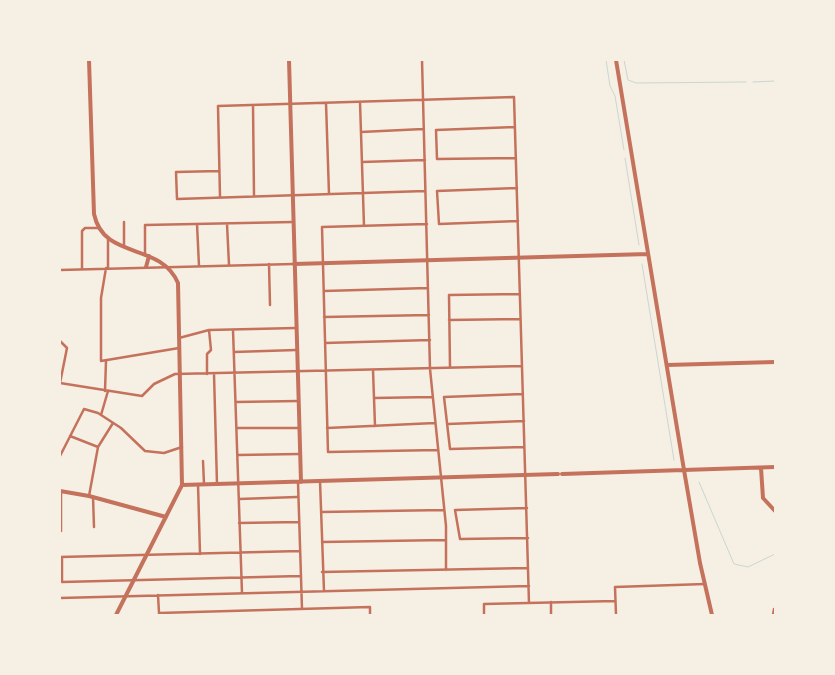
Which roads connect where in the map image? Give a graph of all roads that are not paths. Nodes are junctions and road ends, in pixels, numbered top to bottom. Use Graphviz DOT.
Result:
graph roads {
  1 [pos="89,60"];
  2 [pos="289,60"];
  3 [pos="422,60"];
  4 [pos="616,60"];
  5 [pos="423,100"];
  6 [pos="326,102"];
  7 [pos="360,102"];
  8 [pos="253,104"];
  9 [pos="289,104"];
  10 [pos="515,127"];
  11 [pos="424,129"];
  12 [pos="361,132"];
  13 [pos="516,158"];
  14 [pos="425,160"];
  15 [pos="362,162"];
  16 [pos="219,171"];
  17 [pos="517,188"];
  18 [pos="425,191"];
  19 [pos="363,193"];
  20 [pos="328,194"];
  21 [pos="292,195"];
  22 [pos="254,196"];
  23 [pos="220,197"];
  24 [pos="518,221"];
  25 [pos="124,222"];
  26 [pos="293,222"];
  27 [pos="197,224"];
  28 [pos="227,224"];
  29 [pos="426,224"];
  30 [pos="364,226"];
  31 [pos="98,228"];
  32 [pos="108,239"];
  33 [pos="124,247"];
  34 [pos="648,254"];
  35 [pos="147,255"];
  36 [pos="519,257"];
  37 [pos="428,260"];
  38 [pos="323,263"];
  39 [pos="269,264"];
  40 [pos="294,264"];
  41 [pos="229,265"];
  42 [pos="169,266"];
  43 [pos="199,266"];
  44 [pos="146,267"];
  45 [pos="107,268"];
  46 [pos="82,269"];
  47 [pos="60,270"];
  48 [pos="428,288"];
  49 [pos="324,291"];
  50 [pos="520,294"];
  51 [pos="270,305"];
  52 [pos="429,314"];
  53 [pos="324,317"];
  54 [pos="521,319"];
  55 [pos="449,320"];
  56 [pos="296,328"];
  57 [pos="210,330"];
  58 [pos="234,330"];
  59 [pos="179,338"];
  60 [pos="430,340"];
  61 [pos="60,341"];
  62 [pos="325,343"];
  63 [pos="179,348"];
  64 [pos="296,350"];
  65 [pos="234,352"];
  66 [pos="106,361"];
  67 [pos="775,362"];
  68 [pos="667,365"];
  69 [pos="522,366"];
  70 [pos="450,367"];
  71 [pos="430,369"];
  72 [pos="373,370"];
  73 [pos="325,372"];
  74 [pos="297,373"];
  75 [pos="181,374"];
  76 [pos="207,374"];
  77 [pos="214,374"];
  78 [pos="234,374"];
  79 [pos="60,383"];
  80 [pos="106,391"];
  81 [pos="523,394"];
  82 [pos="432,397"];
  83 [pos="374,398"];
  84 [pos="298,401"];
  85 [pos="236,402"];
  86 [pos="101,415"];
  87 [pos="524,421"];
  88 [pos="113,423"];
  89 [pos="435,423"];
  90 [pos="447,424"];
  91 [pos="375,426"];
  92 [pos="237,428"];
  93 [pos="299,428"];
  94 [pos="327,428"];
  95 [pos="70,436"];
  96 [pos="98,447"];
  97 [pos="182,447"];
  98 [pos="524,447"];
  99 [pos="438,450"];
  100 [pos="299,454"];
  101 [pos="238,455"];
  102 [pos="60,456"];
  103 [pos="203,461"];
  104 [pos="775,467"];
  105 [pos="761,468"];
  106 [pos="684,470"];
  107 [pos="525,476"];
  108 [pos="441,478"];
  109 [pos="320,480"];
  110 [pos="300,482"];
  111 [pos="238,483"];
  112 [pos="198,484"];
  113 [pos="204,484"];
  114 [pos="217,484"];
  115 [pos="182,485"];
  116 [pos="60,491"];
  117 [pos="91,496"];
  118 [pos="298,496"];
  119 [pos="239,498"];
  120 [pos="527,508"];
  121 [pos="444,510"];
  122 [pos="775,511"];
  123 [pos="321,512"];
  124 [pos="166,516"];
  125 [pos="299,522"];
  126 [pos="239,523"];
  127 [pos="94,526"];
  128 [pos="61,531"];
  129 [pos="528,538"];
  130 [pos="446,540"];
  131 [pos="322,542"];
  132 [pos="300,552"];
  133 [pos="240,553"];
  134 [pos="147,554"];
  135 [pos="200,554"];
  136 [pos="61,557"];
  137 [pos="528,568"];
  138 [pos="446,570"];
  139 [pos="322,572"];
  140 [pos="300,576"];
  141 [pos="242,579"];
  142 [pos="134,580"];
  143 [pos="706,584"];
  144 [pos="529,586"];
  145 [pos="302,590"];
  146 [pos="324,591"];
  147 [pos="242,593"];
  148 [pos="158,595"];
  149 [pos="126,596"];
  150 [pos="60,598"];
  151 [pos="615,600"];
  152 [pos="551,602"];
  153 [pos="529,603"];
  154 [pos="775,608"];
  155 [pos="302,609"];
  156 [pos="264,610"];
  157 [pos="159,614"];
  158 [pos="117,615"];
  159 [pos="265,615"];
  160 [pos="370,615"];
  161 [pos="484,615"];
  162 [pos="551,615"];
  163 [pos="616,615"];
  164 [pos="712,615"];
  165 [pos="773,615"];
  1 -- 31 [label="street"];
  2 -- 9 [label="street"];
  3 -- 5 [label="street"];
  4 -- 34 [label="street"];
  5 -- 7 [label="street"];
  5 -- 10 [label="street"];
  5 -- 11 [label="street"];
  6 -- 7 [label="street"];
  6 -- 9 [label="street"];
  6 -- 20 [label="street"];
  7 -- 12 [label="street"];
  8 -- 9 [label="street"];
  8 -- 16 [label="street"];
  8 -- 22 [label="street"];
  9 -- 21 [label="street"];
  10 -- 13 [label="street"];
  10 -- 13 [label="street"];
  11 -- 12 [label="street"];
  11 -- 14 [label="street"];
  12 -- 15 [label="street"];
  13 -- 17 [label="street"];
  14 -- 15 [label="street"];
  14 -- 18 [label="street"];
  15 -- 19 [label="street"];
  16 -- 23 [label="street"];
  16 -- 23 [label="street"];
  17 -- 24 [label="street"];
  17 -- 24 [label="street"];
  18 -- 19 [label="street"];
  18 -- 29 [label="street"];
  19 -- 20 [label="street"];
  19 -- 30 [label="street"];
  20 -- 21 [label="street"];
  21 -- 22 [label="street"];
  21 -- 26 [label="street"];
  22 -- 23 [label="street"];
  24 -- 36 [label="street"];
  25 -- 33 [label="street"];
  26 -- 28 [label="street"];
  26 -- 40 [label="street"];
  27 -- 28 [label="street"];
  27 -- 35 [label="street"];
  27 -- 43 [label="street"];
  28 -- 41 [label="street"];
  29 -- 30 [label="street"];
  29 -- 37 [label="street"];
  30 -- 38 [label="street"];
  31 -- 32 [label="street"];
  31 -- 46 [label="street"];
  32 -- 33 [label="street"];
  32 -- 45 [label="street"];
  33 -- 35 [label="street"];
  34 -- 36 [label="street"];
  34 -- 68 [label="street"];
  35 -- 42 [label="street"];
  35 -- 44 [label="street"];
  36 -- 37 [label="street"];
  36 -- 50 [label="street"];
  37 -- 38 [label="street"];
  37 -- 48 [label="street"];
  38 -- 40 [label="street"];
  38 -- 49 [label="street"];
  39 -- 40 [label="street"];
  39 -- 41 [label="street"];
  39 -- 51 [label="street"];
  40 -- 56 [label="street"];
  41 -- 43 [label="street"];
  42 -- 43 [label="street"];
  42 -- 44 [label="street"];
  42 -- 59 [label="street"];
  44 -- 45 [label="street"];
  45 -- 46 [label="street"];
  45 -- 66 [label="street"];
  46 -- 47 [label="street"];
  48 -- 49 [label="street"];
  48 -- 52 [label="street"];
  49 -- 53 [label="street"];
  50 -- 54 [label="street"];
  50 -- 55 [label="street"];
  52 -- 53 [label="street"];
  52 -- 60 [label="street"];
  53 -- 62 [label="street"];
  54 -- 55 [label="street"];
  54 -- 69 [label="street"];
  55 -- 70 [label="street"];
  56 -- 58 [label="street"];
  56 -- 64 [label="street"];
  57 -- 58 [label="street"];
  57 -- 59 [label="street"];
  57 -- 76 [label="street"];
  58 -- 65 [label="street"];
  59 -- 63 [label="street"];
  60 -- 62 [label="street"];
  60 -- 71 [label="street"];
  61 -- 79 [label="street"];
  62 -- 73 [label="street"];
  63 -- 66 [label="street"];
  63 -- 75 [label="street"];
  64 -- 65 [label="street"];
  64 -- 74 [label="street"];
  65 -- 78 [label="street"];
  66 -- 80 [label="street"];
  67 -- 68 [label="street"];
  68 -- 106 [label="street"];
  69 -- 70 [label="street"];
  69 -- 81 [label="street"];
  70 -- 71 [label="street"];
  71 -- 72 [label="street"];
  71 -- 82 [label="street"];
  72 -- 73 [label="street"];
  72 -- 83 [label="street"];
  73 -- 74 [label="street"];
  73 -- 94 [label="street"];
  74 -- 78 [label="street"];
  74 -- 84 [label="street"];
  75 -- 76 [label="street"];
  75 -- 80 [label="street"];
  75 -- 97 [label="street"];
  76 -- 77 [label="street"];
  77 -- 78 [label="street"];
  77 -- 114 [label="street"];
  78 -- 85 [label="street"];
  79 -- 80 [label="street"];
  80 -- 86 [label="street"];
  81 -- 87 [label="street"];
  81 -- 90 [label="street"];
  82 -- 83 [label="street"];
  82 -- 89 [label="street"];
  83 -- 91 [label="street"];
  84 -- 85 [label="street"];
  84 -- 93 [label="street"];
  85 -- 92 [label="street"];
  86 -- 88 [label="street"];
  86 -- 95 [label="street"];
  87 -- 90 [label="street"];
  87 -- 98 [label="street"];
  88 -- 96 [label="street"];
  88 -- 97 [label="street"];
  89 -- 91 [label="street"];
  89 -- 99 [label="street"];
  90 -- 98 [label="street"];
  91 -- 94 [label="street"];
  92 -- 93 [label="street"];
  92 -- 101 [label="street"];
  93 -- 100 [label="street"];
  94 -- 99 [label="street"];
  95 -- 96 [label="street"];
  95 -- 102 [label="street"];
  96 -- 117 [label="street"];
  97 -- 115 [label="street"];
  98 -- 107 [label="street"];
  99 -- 108 [label="street"];
  100 -- 101 [label="street"];
  100 -- 110 [label="street"];
  101 -- 111 [label="street"];
  103 -- 113 [label="street"];
  104 -- 105 [label="street"];
  105 -- 106 [label="street"];
  105 -- 122 [label="street"];
  106 -- 107 [label="street"];
  106 -- 143 [label="street"];
  107 -- 108 [label="street"];
  107 -- 120 [label="street"];
  108 -- 109 [label="street"];
  108 -- 121 [label="street"];
  109 -- 110 [label="street"];
  109 -- 123 [label="street"];
  110 -- 111 [label="street"];
  110 -- 118 [label="street"];
  111 -- 114 [label="street"];
  111 -- 119 [label="street"];
  112 -- 113 [label="street"];
  112 -- 115 [label="street"];
  112 -- 135 [label="street"];
  113 -- 114 [label="street"];
  115 -- 124 [label="street"];
  116 -- 117 [label="street"];
  116 -- 128 [label="street"];
  117 -- 124 [label="street"];
  117 -- 127 [label="street"];
  118 -- 119 [label="street"];
  118 -- 125 [label="street"];
  119 -- 126 [label="street"];
  120 -- 129 [label="street"];
  120 -- 129 [label="street"];
  121 -- 123 [label="street"];
  121 -- 130 [label="street"];
  123 -- 131 [label="street"];
  124 -- 134 [label="street"];
  125 -- 126 [label="street"];
  125 -- 132 [label="street"];
  126 -- 133 [label="street"];
  129 -- 137 [label="street"];
  130 -- 131 [label="street"];
  130 -- 138 [label="street"];
  131 -- 139 [label="street"];
  132 -- 133 [label="street"];
  132 -- 140 [label="street"];
  133 -- 135 [label="street"];
  133 -- 141 [label="street"];
  134 -- 135 [label="street"];
  134 -- 136 [label="street"];
  134 -- 142 [label="street"];
  136 -- 142 [label="street"];
  137 -- 138 [label="street"];
  137 -- 144 [label="street"];
  138 -- 139 [label="street"];
  139 -- 146 [label="street"];
  140 -- 141 [label="street"];
  140 -- 145 [label="street"];
  141 -- 142 [label="street"];
  141 -- 147 [label="street"];
  142 -- 149 [label="street"];
  143 -- 151 [label="street"];
  143 -- 164 [label="street"];
  144 -- 146 [label="street"];
  144 -- 153 [label="street"];
  145 -- 146 [label="street"];
  145 -- 147 [label="street"];
  145 -- 155 [label="street"];
  147 -- 148 [label="street"];
  148 -- 149 [label="street"];
  148 -- 157 [label="street"];
  149 -- 150 [label="street"];
  149 -- 158 [label="street"];
  151 -- 152 [label="street"];
  151 -- 163 [label="street"];
  152 -- 153 [label="street"];
  152 -- 162 [label="street"];
  153 -- 161 [label="street"];
  154 -- 165 [label="street"];
  155 -- 156 [label="street"];
  155 -- 160 [label="street"];
  156 -- 157 [label="street"];
  156 -- 159 [label="street"];
}
